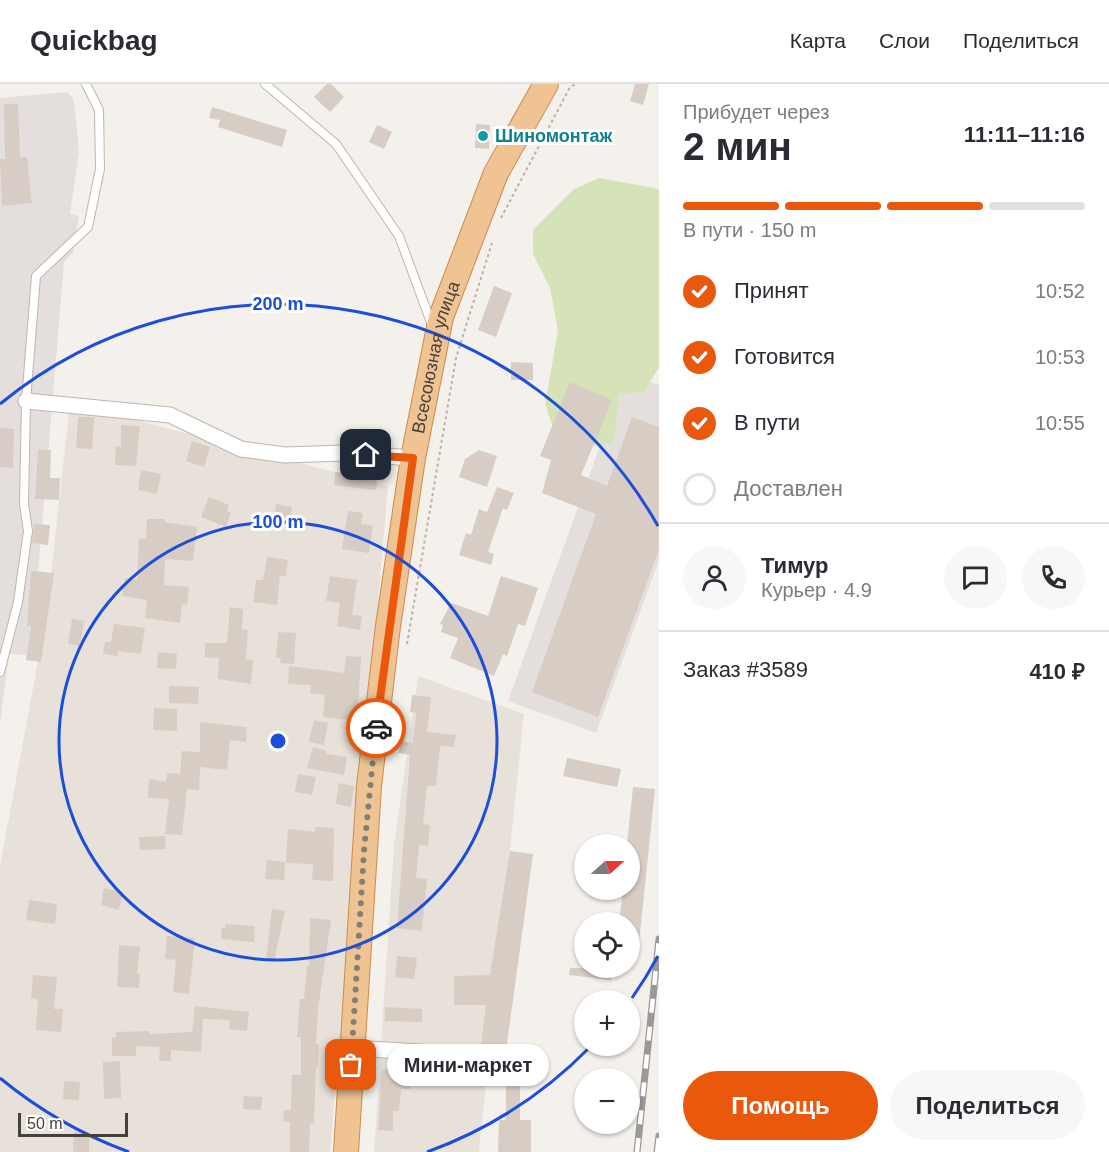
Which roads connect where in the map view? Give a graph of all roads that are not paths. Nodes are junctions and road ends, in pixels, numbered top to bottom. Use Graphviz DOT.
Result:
graph roads {
  1 [pos="86,84"];
  2 [pos="265,84"];
  3 [pos="546,84"];
  4 [pos="437,338"];
  5 [pos="26,401"];
  6 [pos="413,458"];
  7 [pos="0,672"];
  8 [pos="352,1048"];
  9 [pos="470,1055"];
  10 [pos="346,1152"];
  1 -- 5 [label="lane"];
  2 -- 4 [label="lane"];
  3 -- 4 [label="highway, Всесоюзная улица"];
  4 -- 6 [label="highway, Всесоюзная улица"];
  5 -- 6 [label="street"];
  5 -- 7 [label="lane"];
  6 -- 8 [label="highway, Всесоюзная улица"];
  8 -- 9 [label="street"];
  8 -- 10 [label="highway, Всесоюзная улица"];
}
